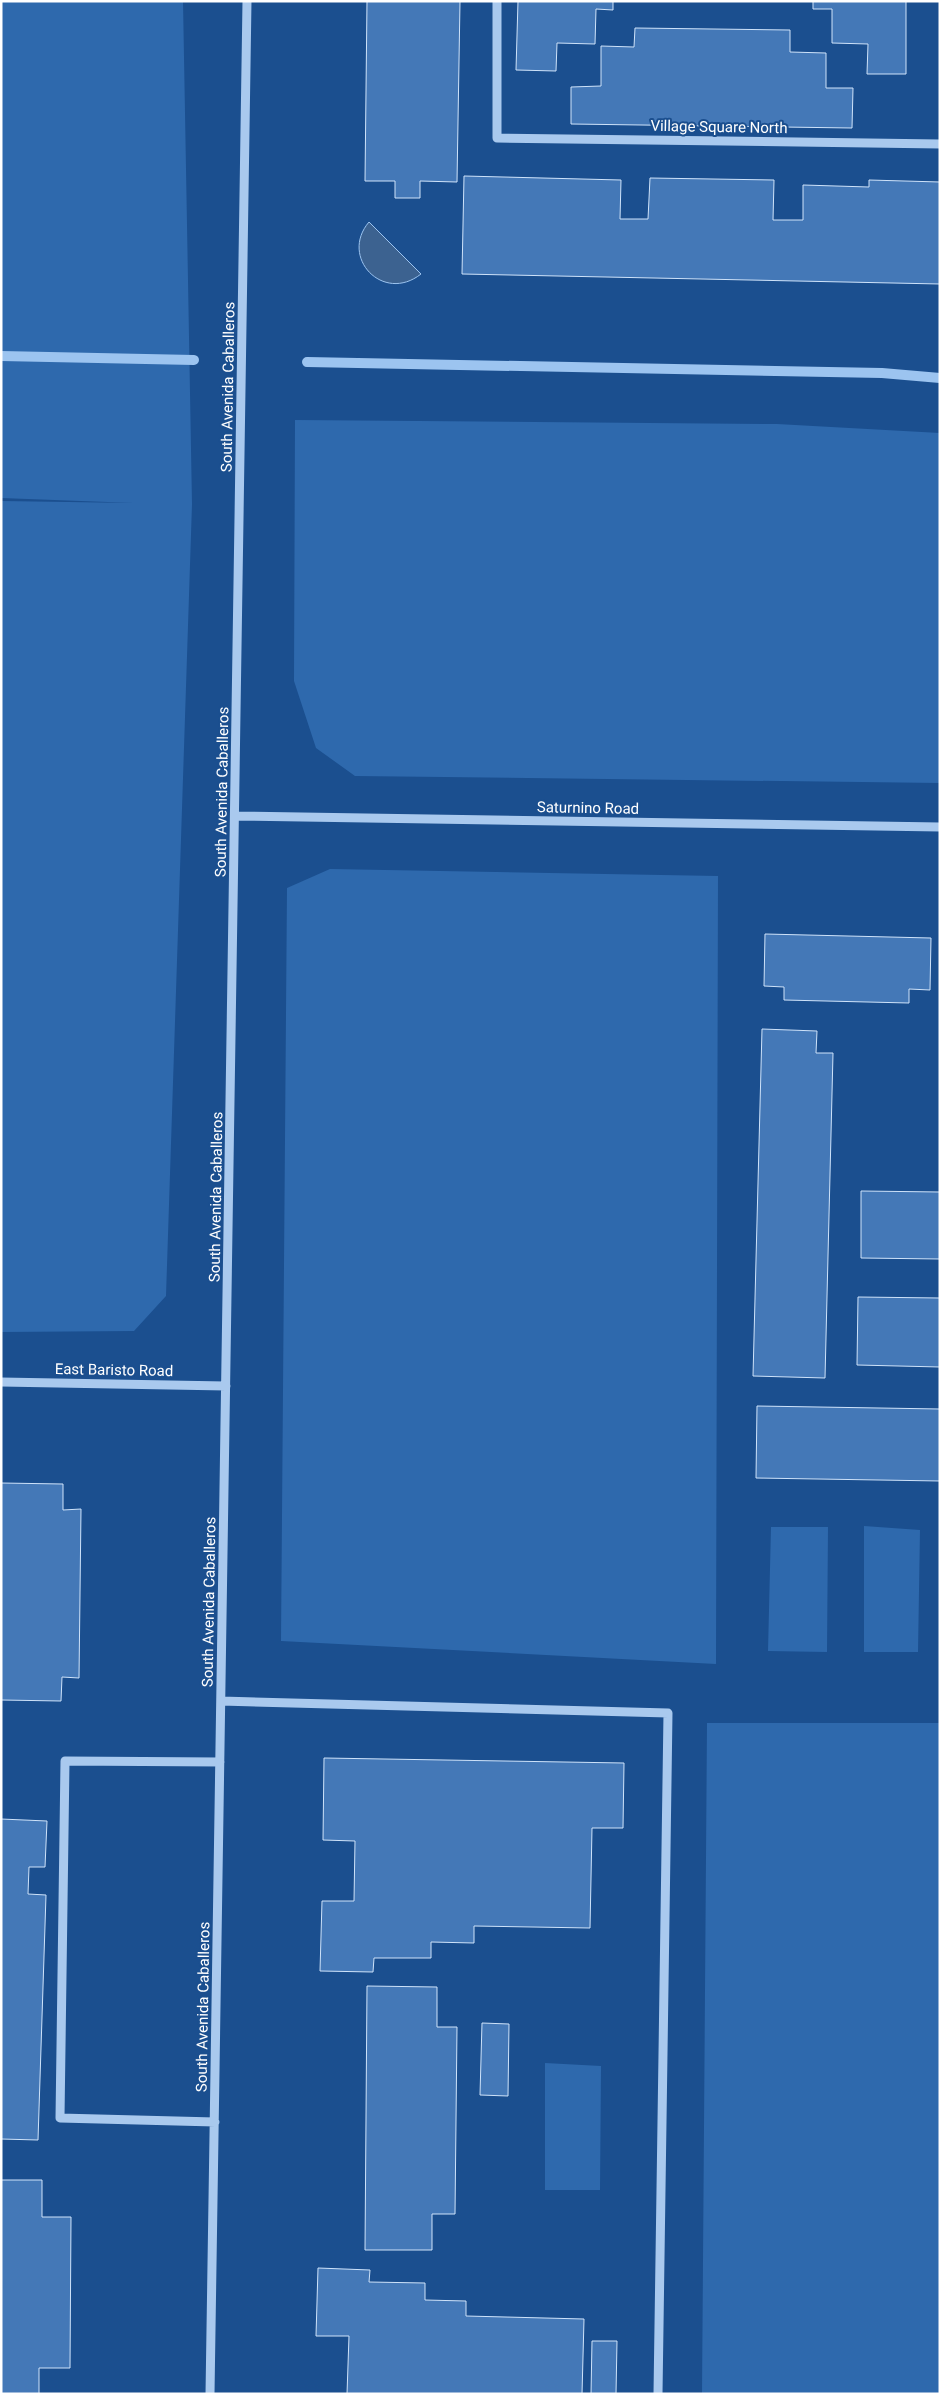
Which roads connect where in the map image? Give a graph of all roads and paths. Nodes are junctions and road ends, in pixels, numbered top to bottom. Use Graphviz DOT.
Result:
graph roads {
  1 [pos="247,1"];
  2 [pos="497,1"];
  3 [pos="940,144"];
  4 [pos="236,816"];
  5 [pos="940,826"];
  6 [pos="1,1382"];
  7 [pos="226,1386"];
  8 [pos="221,1701"];
  9 [pos="220,1762"];
  10 [pos="214,2122"];
  11 [pos="210,2394"];
  12 [pos="658,2394"];
  1 -- 4 [label="street, South Avenida Caballeros"];
  2 -- 3 [label="street, Village Square North"];
  4 -- 5 [label="street, Saturnino Road"];
  4 -- 7 [label="street, South Avenida Caballeros"];
  6 -- 7 [label="street, East Baristo Road"];
  7 -- 8 [label="street, South Avenida Caballeros"];
  8 -- 9 [label="street, South Avenida Caballeros"];
  8 -- 12 [label="street"];
  9 -- 10 [label="street, South Avenida Caballeros"];
  9 -- 10 [label="street"];
  10 -- 11 [label="street, South Avenida Caballeros"];
}
